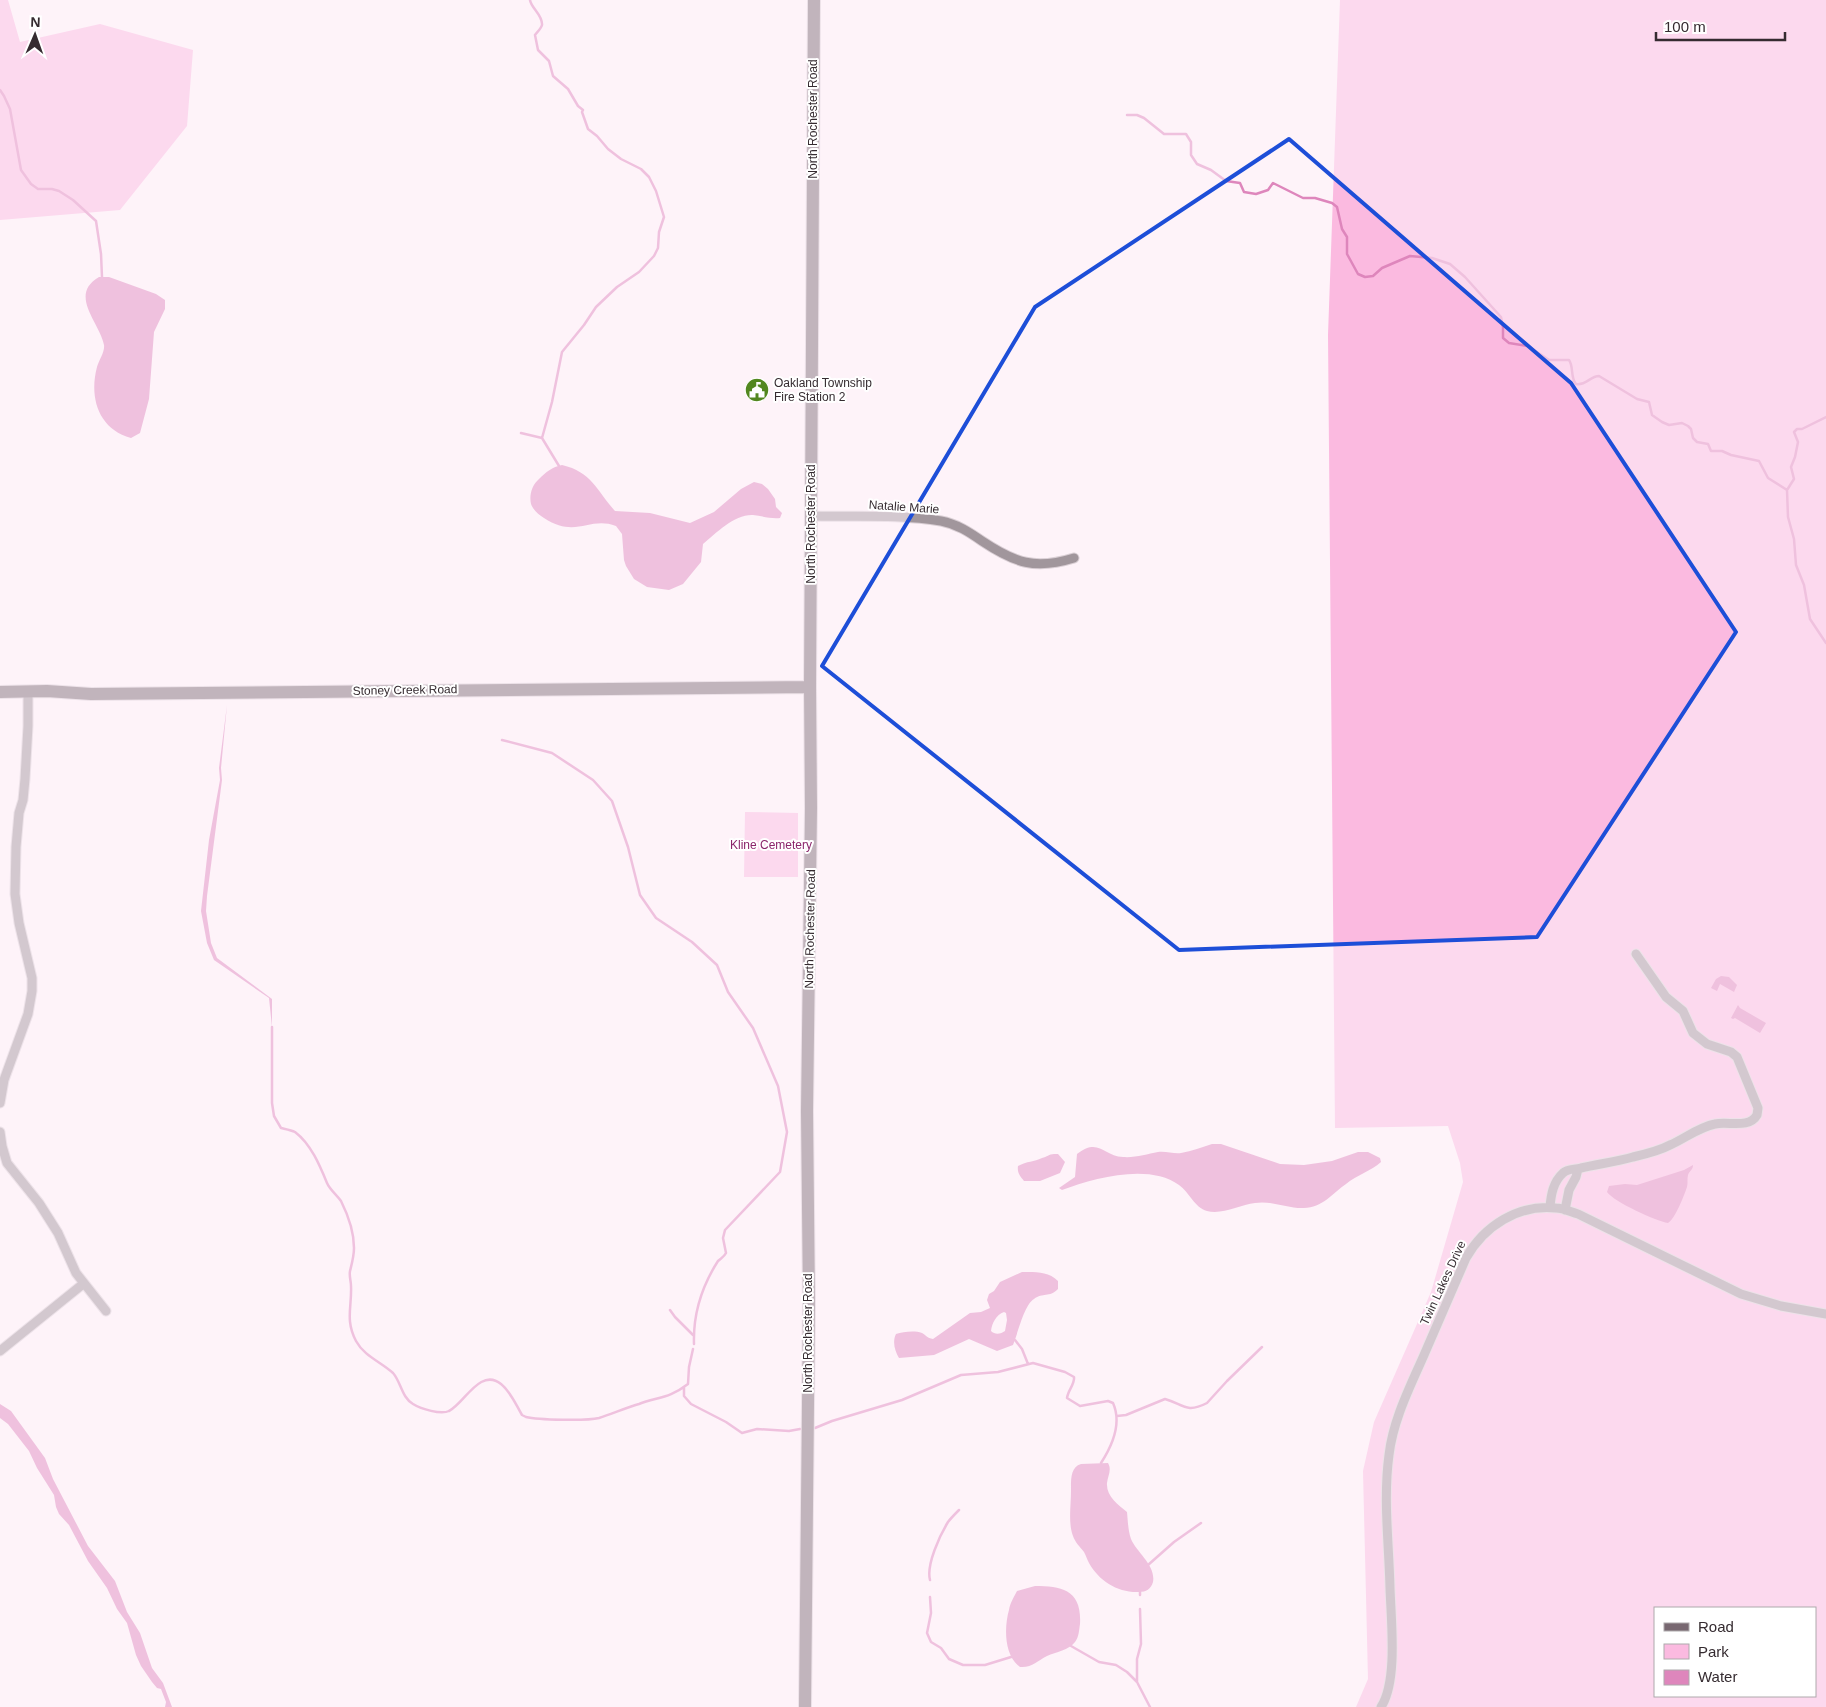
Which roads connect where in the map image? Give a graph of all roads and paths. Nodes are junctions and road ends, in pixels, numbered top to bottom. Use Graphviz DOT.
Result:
graph roads {
  1 [pos="814,0"];
  2 [pos="811,516"];
  3 [pos="1074,558"];
  4 [pos="810,688"];
  5 [pos="0,692"];
  6 [pos="28,692"];
  7 [pos="1636,954"];
  8 [pos="0,1103"];
  9 [pos="0,1132"];
  10 [pos="1578,1169"];
  11 [pos="1550,1208"];
  12 [pos="1565,1210"];
  13 [pos="83,1284"];
  14 [pos="106,1311"];
  15 [pos="1826,1314"];
  16 [pos="0,1350"];
  17 [pos="806,1707"];
  18 [pos="1381,1707"];
  1 -- 2 [label="main road, North Rochester Road"];
  2 -- 3 [label="street, Natalie Marie"];
  2 -- 4 [label="main road, North Rochester Road"];
  4 -- 6 [label="main road, Stoney Creek Road"];
  4 -- 17 [label="main road, North Rochester Road"];
  5 -- 6 [label="main road, Stoney Creek Road"];
  6 -- 8 [label="street"];
  7 -- 10 [label="street"];
  9 -- 13 [label="street"];
  10 -- 11 [label="street"];
  10 -- 12 [label="street"];
  11 -- 12 [label="street, Twin Lakes Drive"];
  11 -- 18 [label="street, Twin Lakes Drive"];
  12 -- 15 [label="street, Twin Lakes Drive"];
  13 -- 14 [label="street"];
  13 -- 16 [label="street"];
}
